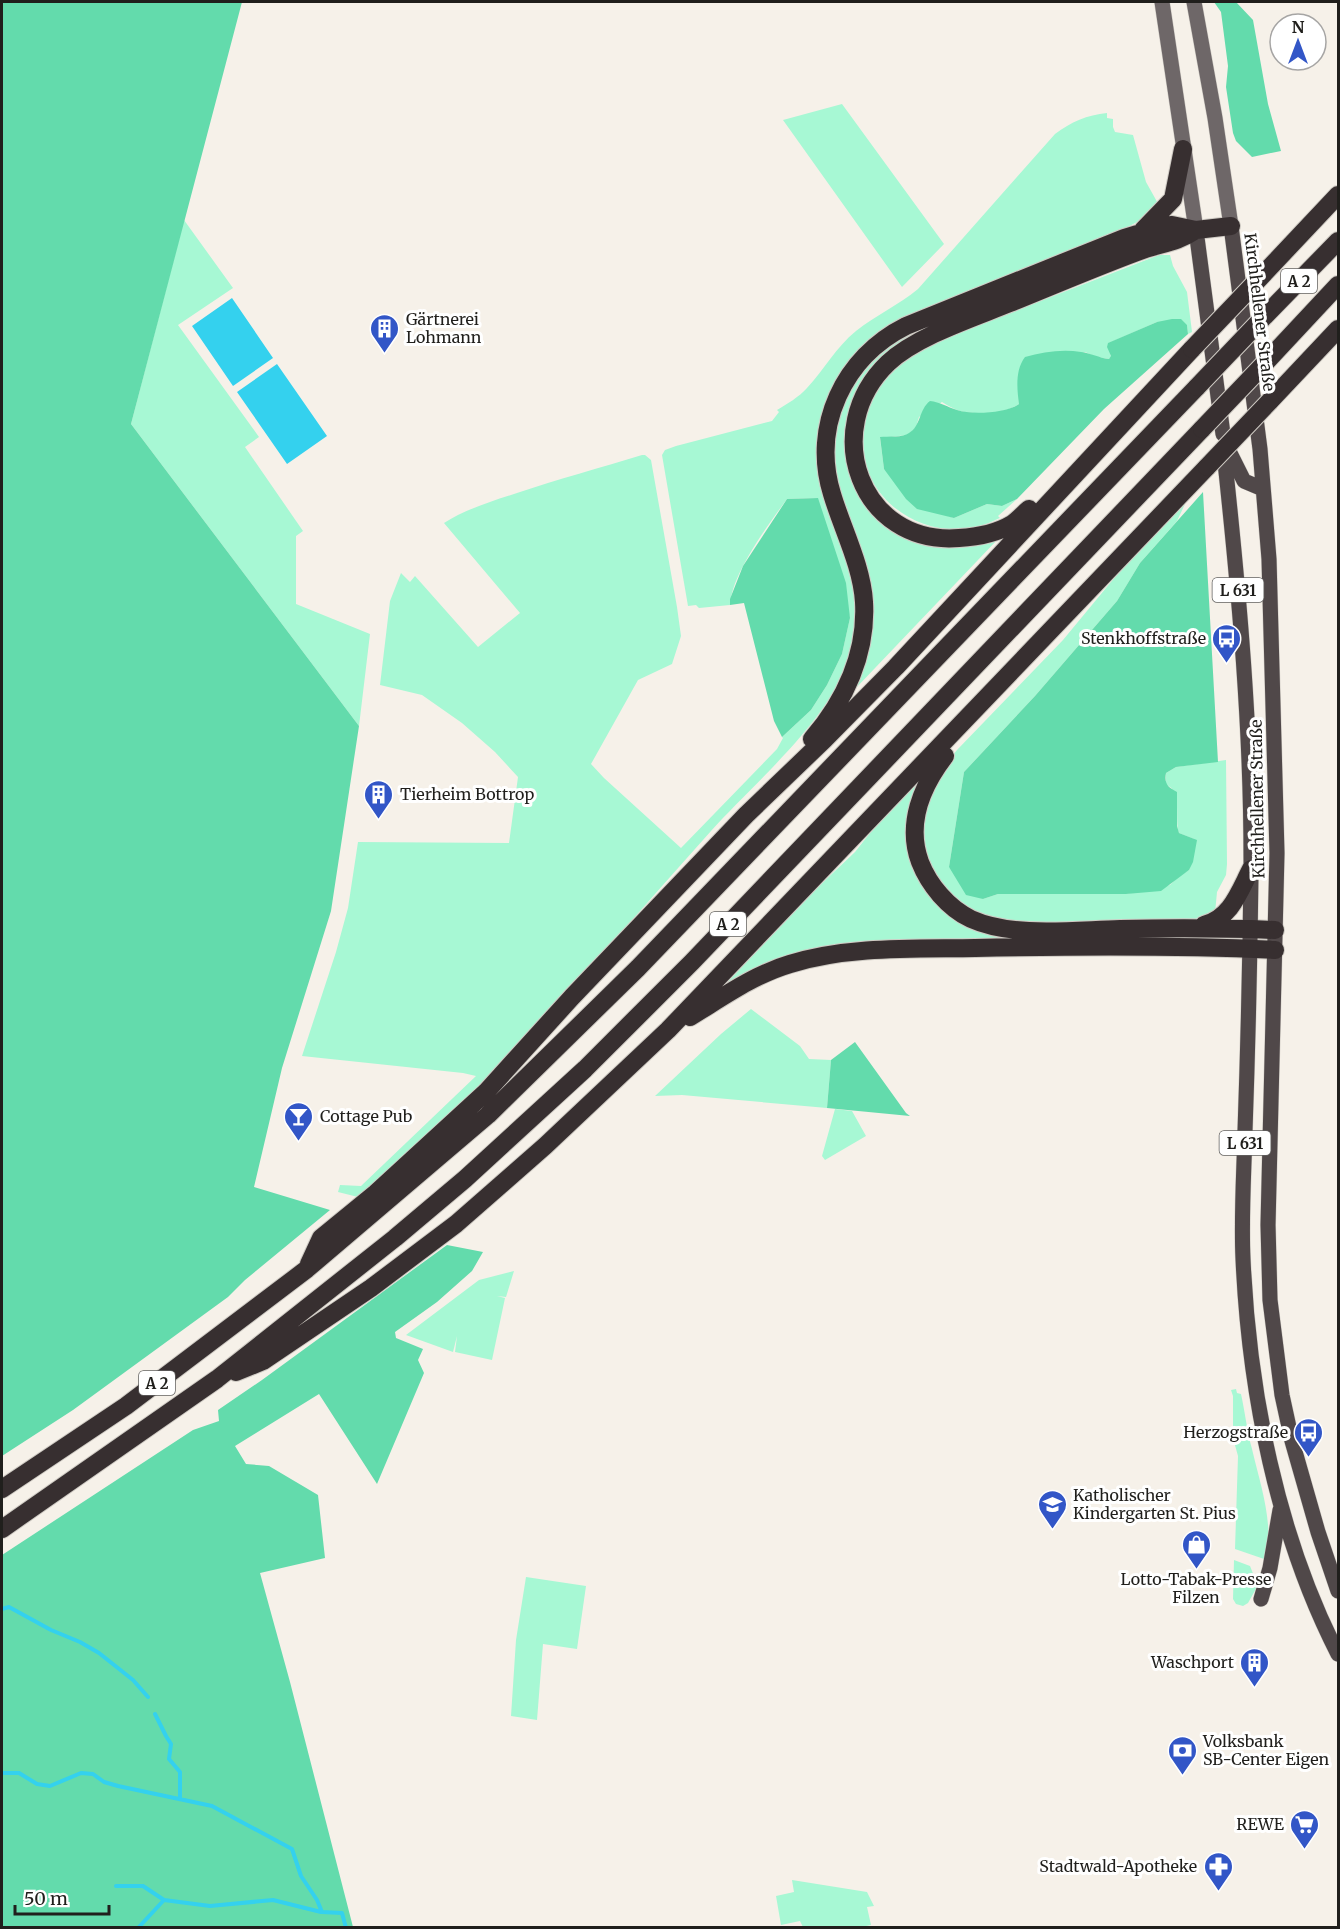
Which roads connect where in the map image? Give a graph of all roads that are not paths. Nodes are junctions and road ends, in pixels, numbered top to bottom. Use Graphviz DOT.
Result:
graph roads {
  1 [pos="1162,2"];
  2 [pos="1194,2"];
  3 [pos="1183,149"];
  4 [pos="1338,195"];
  5 [pos="1230,226"];
  6 [pos="1196,230"];
  7 [pos="1141,233"];
  8 [pos="1338,240"];
  9 [pos="1338,285"];
  10 [pos="1338,330"];
  11 [pos="1223,434"];
  12 [pos="1103,445"];
  13 [pos="1257,487"];
  14 [pos="999,686"];
  15 [pos="746,815"];
  16 [pos="1251,869"];
  17 [pos="1196,928"];
  18 [pos="1251,929"];
  19 [pos="1275,930"];
  20 [pos="1250,948"];
  21 [pos="1275,950"];
  22 [pos="668,1030"];
  23 [pos="307,1269"];
  24 [pos="217,1379"];
  25 [pos="2,1489"];
  26 [pos="1281,1504"];
  27 [pos="2,1529"];
  28 [pos="1338,1591"];
  29 [pos="1261,1599"];
  30 [pos="1338,1654"];
  1 -- 3 [label="main road"];
  2 -- 5 [label="main road, Kirchhellener Straße / L 631"];
  3 -- 6 [label="main road"];
  3 -- 7 [label="highway"];
  4 -- 12 [label="highway, bridge"];
  5 -- 6 [label="highway"];
  5 -- 13 [label="main road, Kirchhellener Straße / L 631"];
  6 -- 7 [label="highway"];
  6 -- 11 [label="main road"];
  6 -- 12 [label="highway"];
  7 -- 15 [label="highway"];
  8 -- 23 [label="highway, A 2, bridge"];
  9 -- 24 [label="highway, A 2, bridge"];
  10 -- 14 [label="highway, bridge"];
  12 -- 15 [label="highway"];
  13 -- 16 [label="main road, Kirchhellener Straße / L 631"];
  13 -- 19 [label="main road, Kirchhellener Straße / L 631"];
  14 -- 17 [label="highway"];
  14 -- 22 [label="highway"];
  15 -- 23 [label="highway"];
  16 -- 17 [label="highway"];
  16 -- 18 [label="main road, Kirchhellener Straße / L 631"];
  17 -- 18 [label="highway"];
  18 -- 19 [label="highway"];
  18 -- 20 [label="main road, Kirchhellener Straße / L 631"];
  19 -- 21 [label="main road, Kirchhellener Straße / L 631"];
  20 -- 21 [label="highway"];
  20 -- 22 [label="highway"];
  20 -- 26 [label="main road, Kirchhellener Straße / L 631"];
  21 -- 28 [label="main road, Kirchhellener Straße / L 631"];
  22 -- 24 [label="highway"];
  23 -- 25 [label="highway, A 2"];
  24 -- 27 [label="highway, A 2"];
  26 -- 29 [label="main road"];
  26 -- 30 [label="main road, Kirchhellener Straße / L 631"];
}
